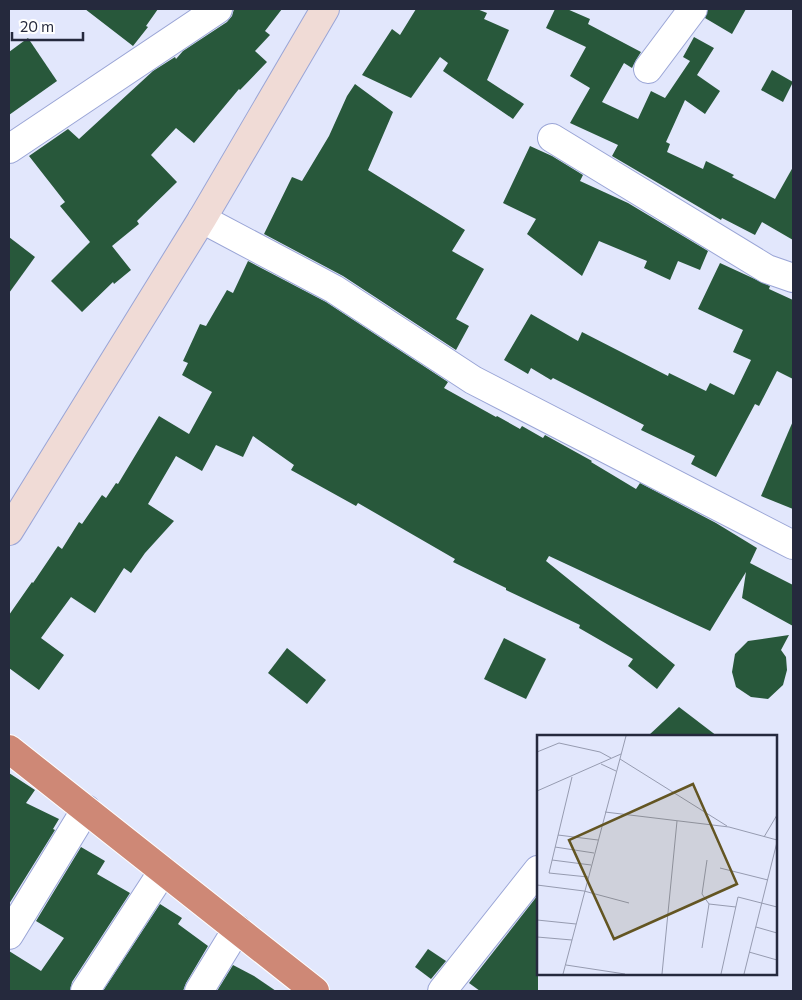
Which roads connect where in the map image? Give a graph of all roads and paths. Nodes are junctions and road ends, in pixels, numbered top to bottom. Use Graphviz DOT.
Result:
graph roads {
  1 [pos="218,9"];
  2 [pos="325,9"];
  3 [pos="693,9"];
  4 [pos="648,69"];
  5 [pos="552,138"];
  6 [pos="9,148"];
  7 [pos="202,218"];
  8 [pos="793,278"];
  9 [pos="9,531"];
  10 [pos="793,545"];
  11 [pos="9,749"];
  12 [pos="86,809"];
  13 [pos="163,871"];
  14 [pos="537,871"];
  15 [pos="237,929"];
  16 [pos="9,935"];
  17 [pos="309,989"];
  18 [pos="85,991"];
  19 [pos="199,991"];
  20 [pos="442,991"];
  1 -- 6 [label="street"];
  2 -- 7 [label="main road"];
  3 -- 4 [label="street"];
  5 -- 8 [label="street"];
  7 -- 9 [label="main road"];
  7 -- 10 [label="street"];
  11 -- 12 [label="highway"];
  12 -- 13 [label="highway"];
  12 -- 16 [label="street"];
  13 -- 15 [label="highway"];
  13 -- 18 [label="street"];
  14 -- 20 [label="street"];
  15 -- 17 [label="highway"];
  15 -- 19 [label="street"];
}
